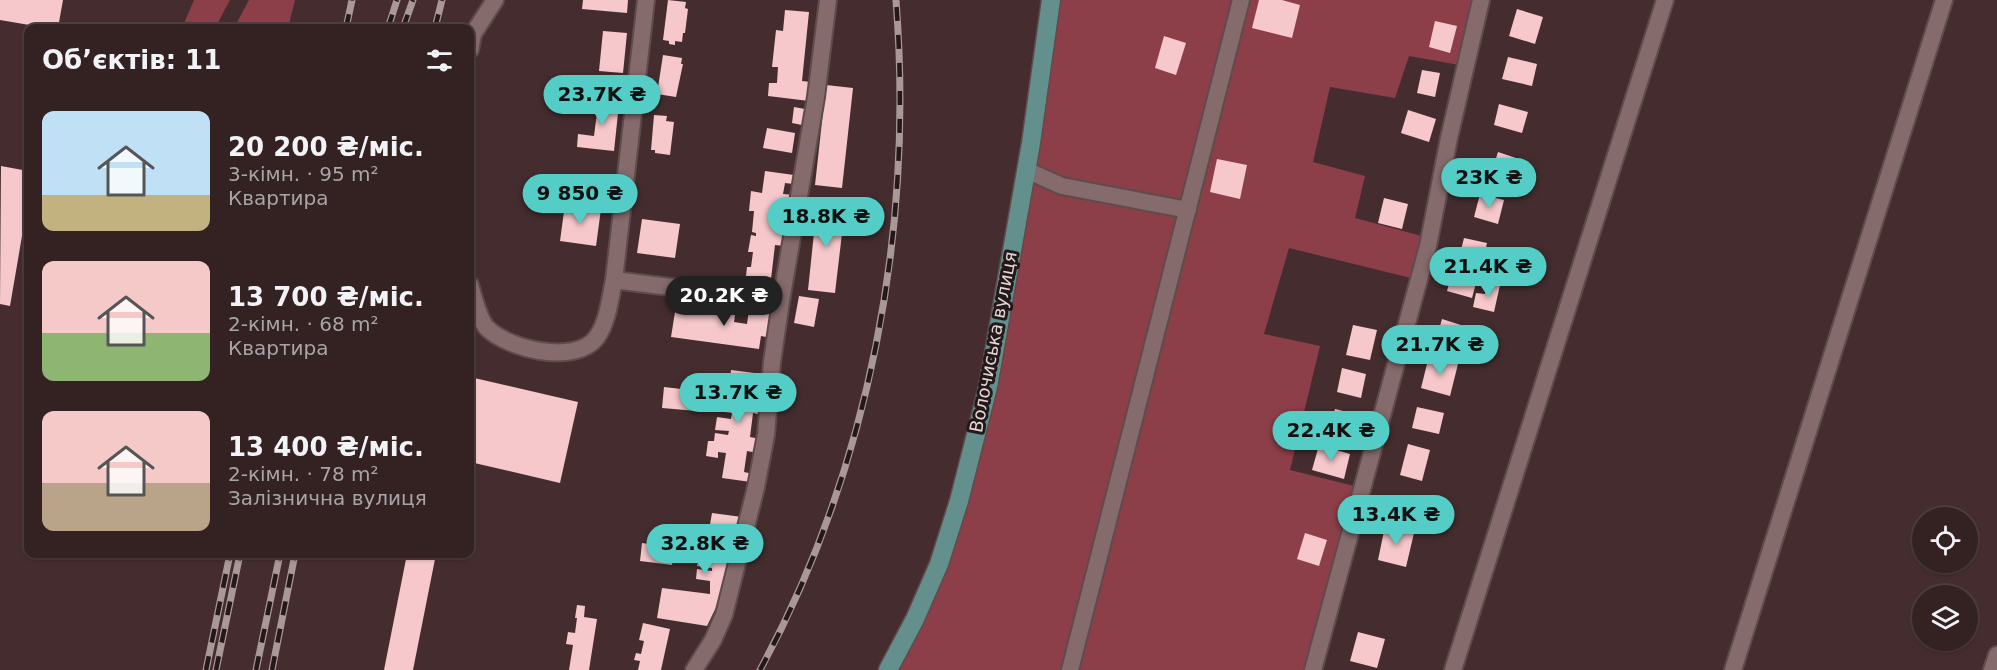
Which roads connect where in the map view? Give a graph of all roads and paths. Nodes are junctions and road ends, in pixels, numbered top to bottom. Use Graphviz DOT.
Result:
graph roads {
  1 [pos="495,0"];
  2 [pos="646,0"];
  3 [pos="828,0"];
  4 [pos="1051,0"];
  5 [pos="1241,0"];
  6 [pos="1481,0"];
  7 [pos="1665,0"];
  8 [pos="1944,0"];
  9 [pos="474,32"];
  10 [pos="1026,170"];
  11 [pos="1188,210"];
  12 [pos="614,280"];
  13 [pos="474,296"];
  14 [pos="780,301"];
  15 [pos="1997,655"];
  16 [pos="694,670"];
  17 [pos="888,670"];
  18 [pos="1070,670"];
  19 [pos="1313,670"];
  20 [pos="1453,670"];
  21 [pos="1733,670"];
  22 [pos="1992,670"];
  1 -- 9 [label="street"];
  2 -- 12 [label="street"];
  3 -- 14 [label="street"];
  4 -- 10 [label="main road, Волочиська вулиця"];
  5 -- 11 [label="street"];
  6 -- 19 [label="street"];
  7 -- 20 [label="street"];
  8 -- 21 [label="street"];
  10 -- 11 [label="street"];
  10 -- 17 [label="main road, Волочиська вулиця"];
  11 -- 18 [label="street"];
  12 -- 13 [label="street"];
  12 -- 14 [label="street"];
  14 -- 16 [label="street"];
  15 -- 22 [label="street"];
}
